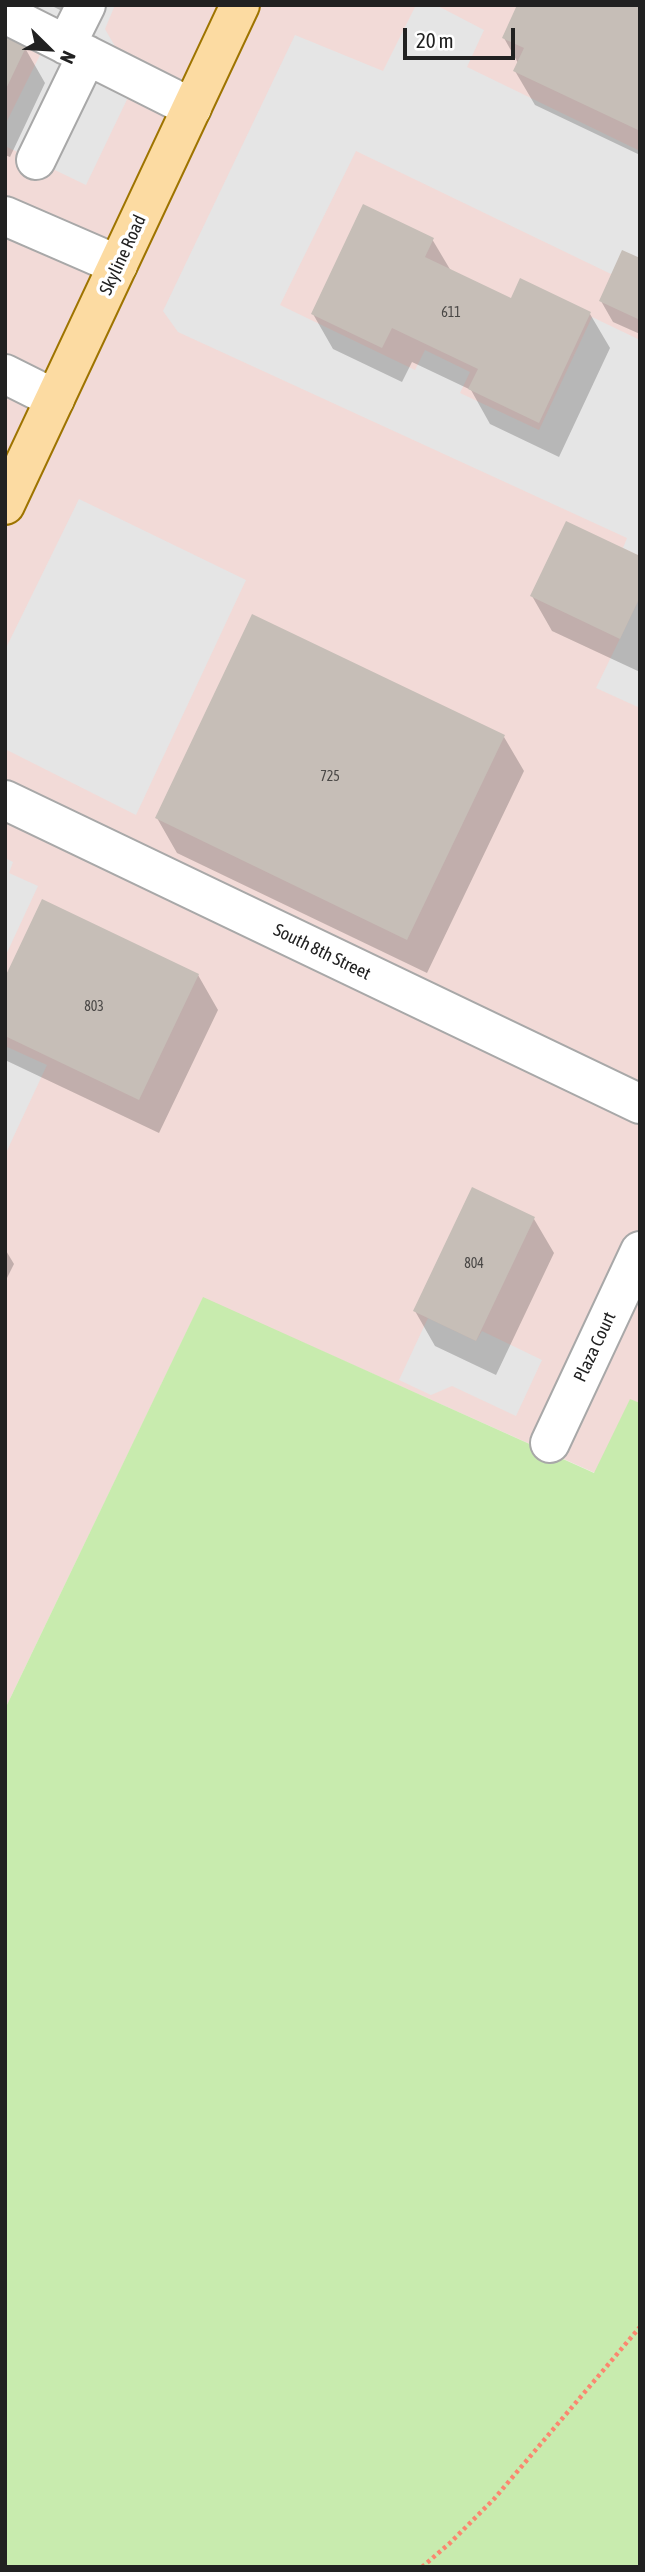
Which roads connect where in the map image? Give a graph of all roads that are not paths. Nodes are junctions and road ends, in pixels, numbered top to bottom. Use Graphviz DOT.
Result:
graph roads {
  1 [pos="86,5"];
  2 [pos="240,5"];
  3 [pos="5,14"];
  4 [pos="77,50"];
  5 [pos="192,108"];
  6 [pos="36,160"];
  7 [pos="7,223"];
  8 [pos="118,265"];
  9 [pos="5,374"];
  10 [pos="55,399"];
  11 [pos="5,505"];
  12 [pos="5,800"];
  13 [pos="640,1104"];
  14 [pos="640,1251"];
  15 [pos="550,1443"];
  1 -- 4 [label="street"];
  2 -- 5 [label="main road, Skyline Road"];
  3 -- 4 [label="street"];
  4 -- 5 [label="street"];
  4 -- 6 [label="street"];
  5 -- 8 [label="main road, Skyline Road"];
  7 -- 8 [label="street"];
  8 -- 10 [label="main road, Skyline Road"];
  9 -- 10 [label="street"];
  10 -- 11 [label="main road, Skyline Road"];
  12 -- 13 [label="street, South 8th Street"];
  14 -- 15 [label="street, Plaza Court"];
}
